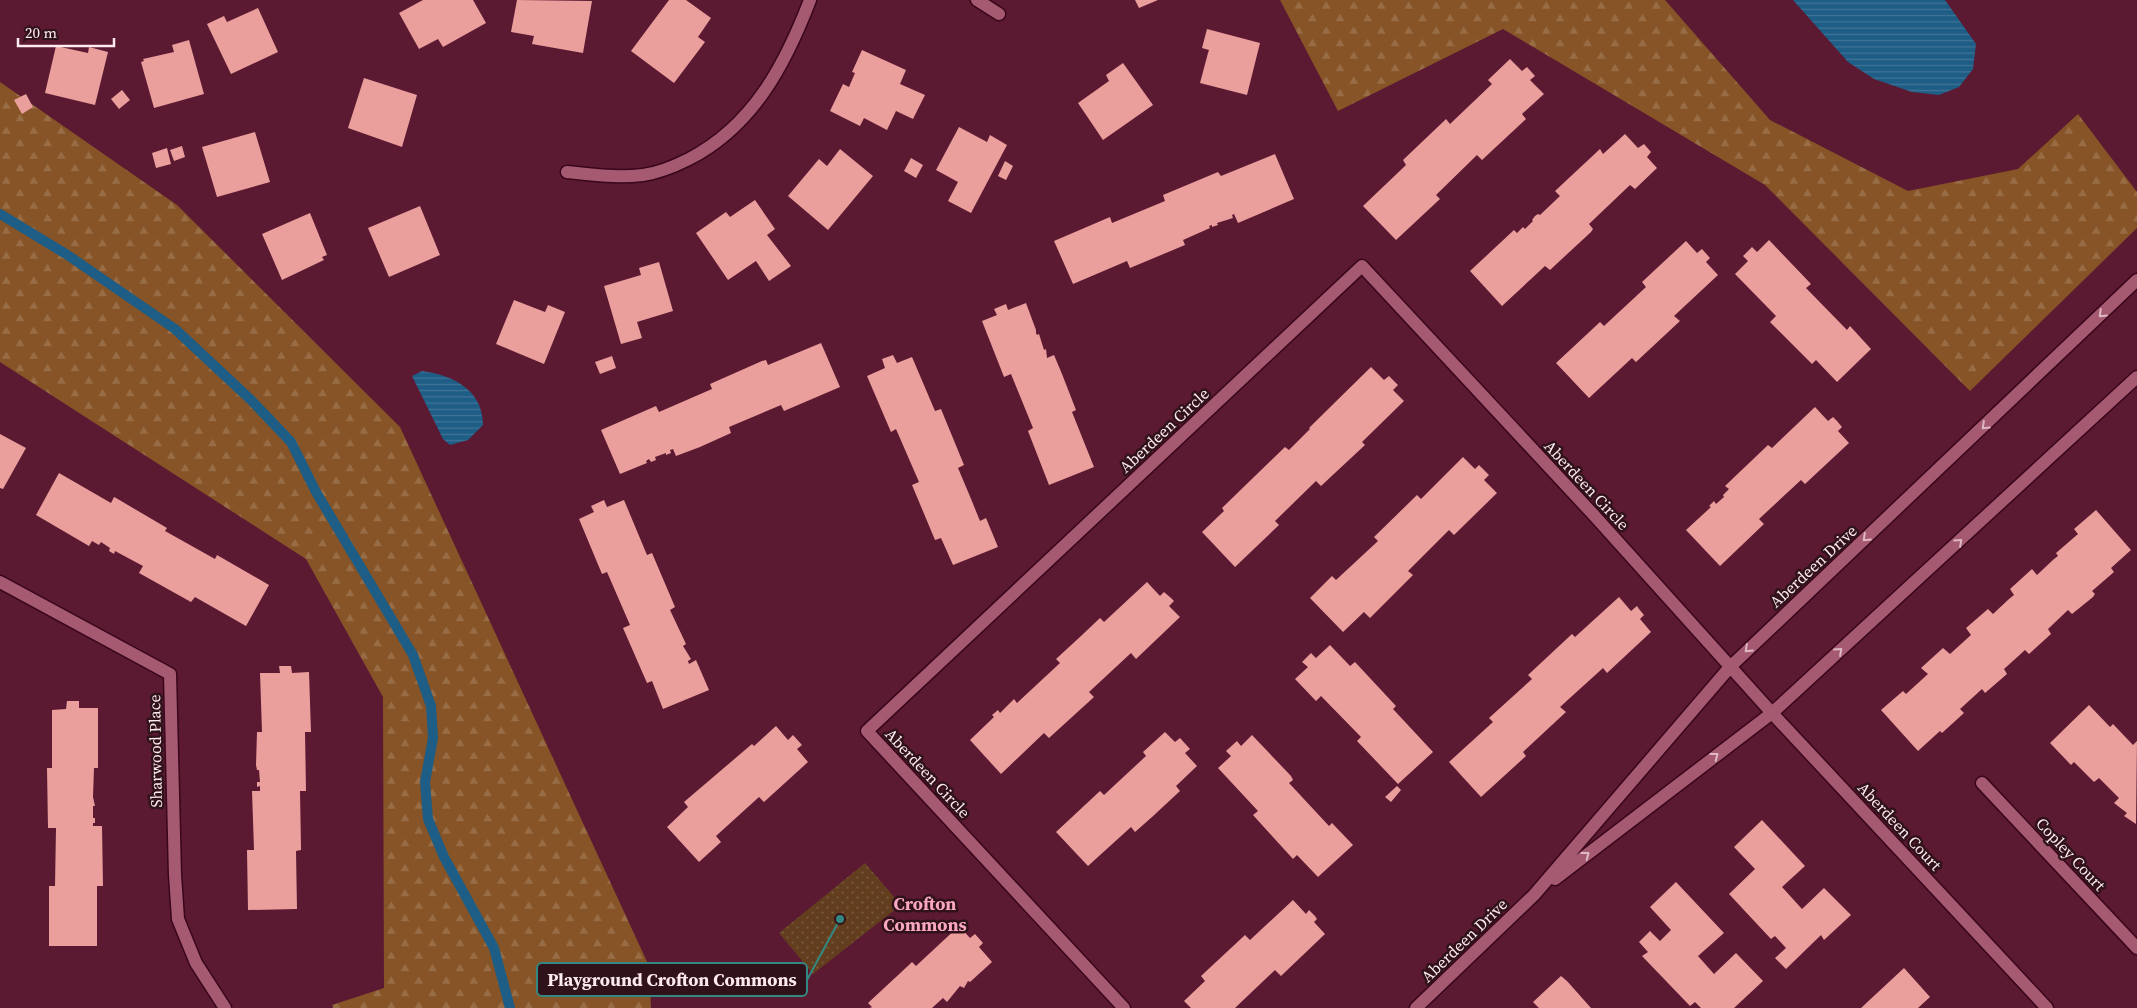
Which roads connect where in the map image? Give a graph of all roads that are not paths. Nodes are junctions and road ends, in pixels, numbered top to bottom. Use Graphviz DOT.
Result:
graph roads {
  1 [pos="810,0"];
  2 [pos="977,0"];
  3 [pos="998,14"];
  4 [pos="567,172"];
  5 [pos="2137,280"];
  6 [pos="2137,377"];
  7 [pos="0,582"];
  8 [pos="1730,667"];
  9 [pos="1772,713"];
  10 [pos="1982,784"];
  11 [pos="1534,896"];
  12 [pos="2137,948"];
  13 [pos="225,1008"];
  14 [pos="1124,1008"];
  15 [pos="1416,1008"];
  16 [pos="2047,1008"];
  1 -- 4 [label="street"];
  2 -- 3 [label="street"];
  5 -- 8 [label="street, Aberdeen Drive, one-way"];
  9 -- 6 [label="street, Aberdeen Drive, one-way"];
  7 -- 13 [label="street, Sharwood Place"];
  8 -- 9 [label="street, Aberdeen Court"];
  8 -- 11 [label="street, Aberdeen Drive"];
  8 -- 14 [label="street, Aberdeen Circle"];
  11 -- 9 [label="street, Aberdeen Drive, one-way"];
  9 -- 16 [label="street, Aberdeen Court"];
  10 -- 12 [label="street, Copley Court"];
  11 -- 15 [label="street, Aberdeen Drive"];
}
